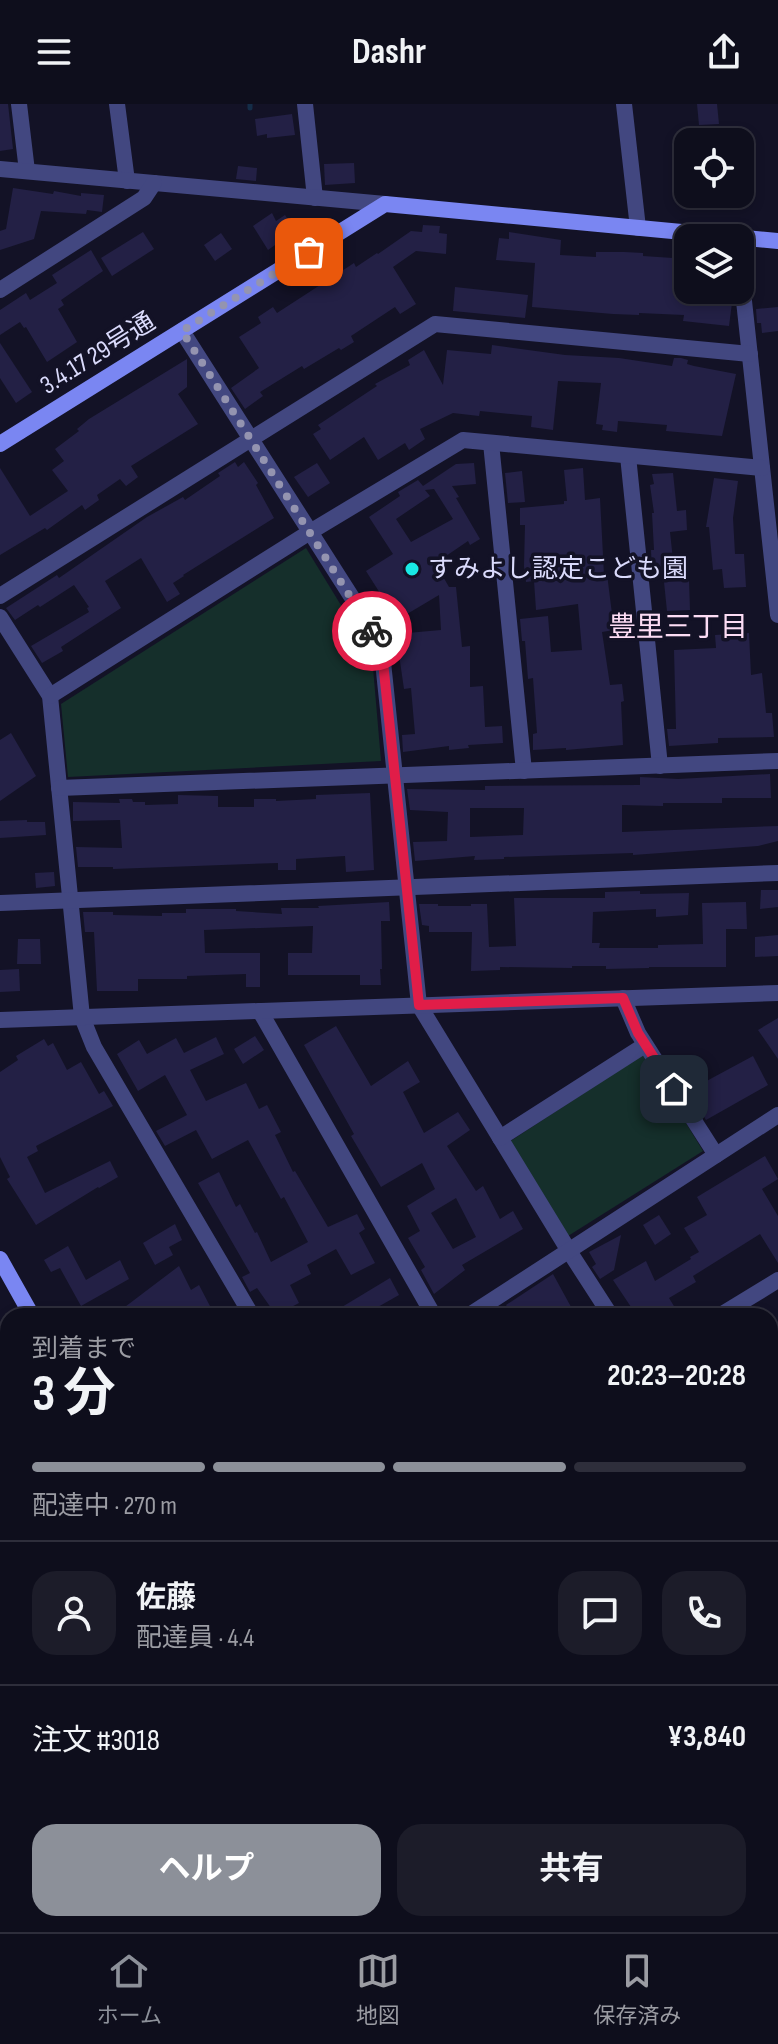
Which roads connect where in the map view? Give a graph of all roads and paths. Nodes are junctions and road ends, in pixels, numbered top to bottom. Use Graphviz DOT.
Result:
graph roads {
  1 [pos="19,104"];
  2 [pos="117,104"];
  3 [pos="305,104"];
  4 [pos="624,104"];
  5 [pos="0,169"];
  6 [pos="27,171"];
  7 [pos="127,181"];
  8 [pos="154,183"];
  9 [pos="315,198"];
  10 [pos="385,204"];
  11 [pos="638,228"];
  12 [pos="674,232"];
  13 [pos="754,239"];
  14 [pos="778,241"];
  15 [pos="0,290"];
  16 [pos="744,304"];
  17 [pos="182,331"];
  18 [pos="750,354"];
  19 [pos="250,439"];
  20 [pos="491,443"];
  21 [pos="0,444"];
  22 [pos="628,456"];
  23 [pos="762,468"];
  24 [pos="310,532"];
  25 [pos="777,593"];
  26 [pos="0,596"];
  27 [pos="778,615"];
  28 [pos="0,617"];
  29 [pos="50,696"];
  30 [pos="778,761"];
  31 [pos="660,766"];
  32 [pos="524,771"];
  33 [pos="395,776"];
  34 [pos="59,788"];
  35 [pos="778,873"];
  36 [pos="407,889"];
  37 [pos="70,900"];
  38 [pos="0,903"];
  39 [pos="778,993"];
  40 [pos="623,998"];
  41 [pos="419,1005"];
  42 [pos="260,1011"];
  43 [pos="82,1017"];
  44 [pos="0,1020"];
  45 [pos="645,1045"];
  46 [pos="778,1115"];
  47 [pos="500,1138"];
  48 [pos="716,1155"];
  49 [pos="569,1251"];
  50 [pos="2,1267"];
  51 [pos="778,1280"];
  52 [pos="27,1308"];
  53 [pos="247,1308"];
  54 [pos="429,1308"];
  55 [pos="480,1308"];
  56 [pos="606,1308"];
  57 [pos="732,1308"];
  1 -- 6 [label="street"];
  2 -- 7 [label="street"];
  3 -- 9 [label="street"];
  4 -- 11 [label="street"];
  5 -- 6 [label="street"];
  6 -- 7 [label="street"];
  7 -- 8 [label="street"];
  8 -- 9 [label="street"];
  8 -- 15 [label="street"];
  9 -- 10 [label="street"];
  10 -- 11 [label="street"];
  10 -- 17 [label="street, 3.4.17 29号通"];
  11 -- 12 [label="street"];
  13 -- 14 [label="street"];
  16 -- 18 [label="street"];
  17 -- 19 [label="street"];
  17 -- 21 [label="street, 3.4.17 29号通"];
  18 -- 19 [label="street"];
  18 -- 23 [label="street"];
  19 -- 24 [label="street"];
  19 -- 26 [label="street"];
  20 -- 22 [label="street"];
  20 -- 24 [label="street"];
  20 -- 32 [label="street"];
  22 -- 23 [label="street"];
  22 -- 31 [label="street"];
  23 -- 25 [label="street"];
  24 -- 29 [label="street"];
  24 -- 33 [label="street"];
  25 -- 27 [label="street"];
  28 -- 29 [label="street"];
  29 -- 34 [label="street"];
  30 -- 31 [label="street"];
  31 -- 32 [label="street"];
  32 -- 33 [label="street"];
  33 -- 34 [label="street"];
  33 -- 36 [label="street"];
  34 -- 37 [label="street"];
  35 -- 36 [label="street"];
  36 -- 37 [label="street"];
  36 -- 41 [label="street"];
  37 -- 38 [label="street"];
  37 -- 43 [label="street"];
  39 -- 40 [label="street"];
  40 -- 41 [label="street"];
  40 -- 45 [label="street"];
  41 -- 42 [label="street"];
  41 -- 47 [label="street"];
  42 -- 43 [label="street"];
  42 -- 54 [label="street"];
  43 -- 44 [label="street"];
  43 -- 53 [label="street"];
  45 -- 47 [label="street"];
  45 -- 48 [label="street"];
  46 -- 48 [label="street"];
  47 -- 49 [label="street"];
  48 -- 49 [label="street"];
  49 -- 55 [label="street"];
  49 -- 56 [label="street"];
  50 -- 52 [label="street"];
  51 -- 57 [label="street"];
}
